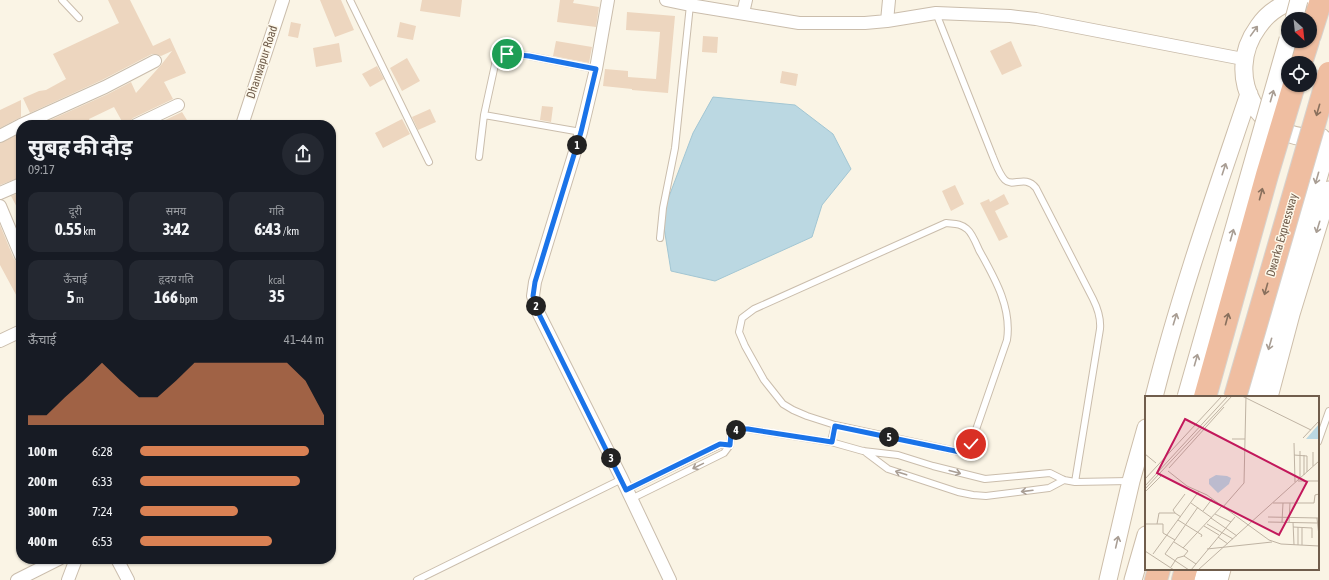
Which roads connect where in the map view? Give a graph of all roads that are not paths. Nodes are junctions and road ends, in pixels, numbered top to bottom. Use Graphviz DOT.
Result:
graph roads {
  1 [pos="62,0"];
  2 [pos="283,0"];
  3 [pos="350,0"];
  4 [pos="608,0"];
  5 [pos="666,0"];
  6 [pos="746,0"];
  7 [pos="890,0"];
  8 [pos="1300,0"];
  9 [pos="1321,0"];
  10 [pos="690,5"];
  11 [pos="1277,5"];
  12 [pos="1296,12"];
  13 [pos="1317,12"];
  14 [pos="743,13"];
  15 [pos="936,13"];
  16 [pos="79,18"];
  17 [pos="887,21"];
  18 [pos="1285,48"];
  19 [pos="1243,59"];
  20 [pos="155,61"];
  21 [pos="596,69"];
  22 [pos="1329,73"];
  23 [pos="1292,92"];
  24 [pos="1249,94"];
  25 [pos="178,105"];
  26 [pos="484,115"];
  27 [pos="35,120"];
  28 [pos="146,120"];
  29 [pos="244,120"];
  30 [pos="16,129"];
  31 [pos="581,132"];
  32 [pos="0,136"];
  33 [pos="1329,136"];
  34 [pos="1329,141"];
  35 [pos="479,157"];
  36 [pos="429,162"];
  37 [pos="16,186"];
  38 [pos="1329,190"];
  39 [pos="0,193"];
  40 [pos="0,206"];
  41 [pos="660,238"];
  42 [pos="16,244"];
  43 [pos="16,333"];
  44 [pos="0,341"];
  45 [pos="1154,396"];
  46 [pos="1186,396"];
  47 [pos="1205,396"];
  48 [pos="1235,396"];
  49 [pos="1255,396"];
  50 [pos="1269,396"];
  51 [pos="1329,411"];
  52 [pos="835,426"];
  53 [pos="1145,432"];
  54 [pos="1319,439"];
  55 [pos="832,442"];
  56 [pos="730,445"];
  57 [pos="863,450"];
  58 [pos="1064,480"];
  59 [pos="1131,481"];
  60 [pos="1075,482"];
  61 [pos="626,490"];
  62 [pos="1145,538"];
  63 [pos="49,564"];
  64 [pos="74,564"];
  65 [pos="120,564"];
  66 [pos="1159,570"];
  67 [pos="1186,570"];
  68 [pos="1219,572"];
  69 [pos="17,580"];
  70 [pos="68,580"];
  71 [pos="128,580"];
  72 [pos="417,580"];
  73 [pos="670,580"];
  74 [pos="1108,580"];
  75 [pos="1133,580"];
  76 [pos="1156,580"];
  77 [pos="1183,580"];
  78 [pos="1203,580"];
  1 -- 16 [label="lane"];
  2 -- 29 [label="street, Dhanwapur Road"];
  3 -- 36 [label="lane"];
  4 -- 21 [label="street"];
  5 -- 10 [label="street"];
  6 -- 14 [label="street"];
  7 -- 17 [label="street"];
  8 -- 11 [label="street"];
  8 -- 12 [label="street, bridge"];
  9 -- 13 [label="highway"];
  10 -- 14 [label="street"];
  10 -- 41 [label="lane"];
  19 -- 11 [label="street, one-way"];
  14 -- 17 [label="street"];
  15 -- 17 [label="street"];
  15 -- 19 [label="street"];
  15 -- 60 [label="lane"];
  46 -- 18 [label="street, one-way, bridge"];
  19 -- 24 [label="street"];
  20 -- 27 [label="street"];
  21 -- 26 [label="lane"];
  21 -- 31 [label="street"];
  22 -- 48 [label="highway, Dwarka Expressway, one-way, bridge"];
  47 -- 23 [label="highway, one-way, bridge"];
  24 -- 33 [label="street"];
  45 -- 24 [label="street, one-way"];
  25 -- 28 [label="street"];
  26 -- 31 [label="lane"];
  26 -- 35 [label="lane"];
  30 -- 32 [label="street"];
  31 -- 61 [label="street"];
  34 -- 49 [label="street, one-way"];
  37 -- 39 [label="street"];
  38 -- 50 [label="street, one-way"];
  40 -- 42 [label="street"];
  43 -- 44 [label="street"];
  51 -- 54 [label="lane"];
  52 -- 52 [label="lane"];
  52 -- 55 [label="lane"];
  53 -- 59 [label="street"];
  55 -- 56 [label="lane"];
  55 -- 57 [label="lane"];
  56 -- 61 [label="lane"];
  56 -- 61 [label="lane, one-way"];
  57 -- 58 [label="lane, one-way"];
  58 -- 57 [label="lane, one-way"];
  58 -- 60 [label="lane"];
  59 -- 60 [label="lane"];
  74 -- 59 [label="street, one-way"];
  61 -- 72 [label="lane"];
  61 -- 73 [label="street"];
  62 -- 75 [label="street"];
  63 -- 69 [label="street"];
  64 -- 70 [label="street"];
  65 -- 71 [label="street"];
  66 -- 76 [label="highway"];
  67 -- 77 [label="highway"];
  68 -- 78 [label="street"];
}
